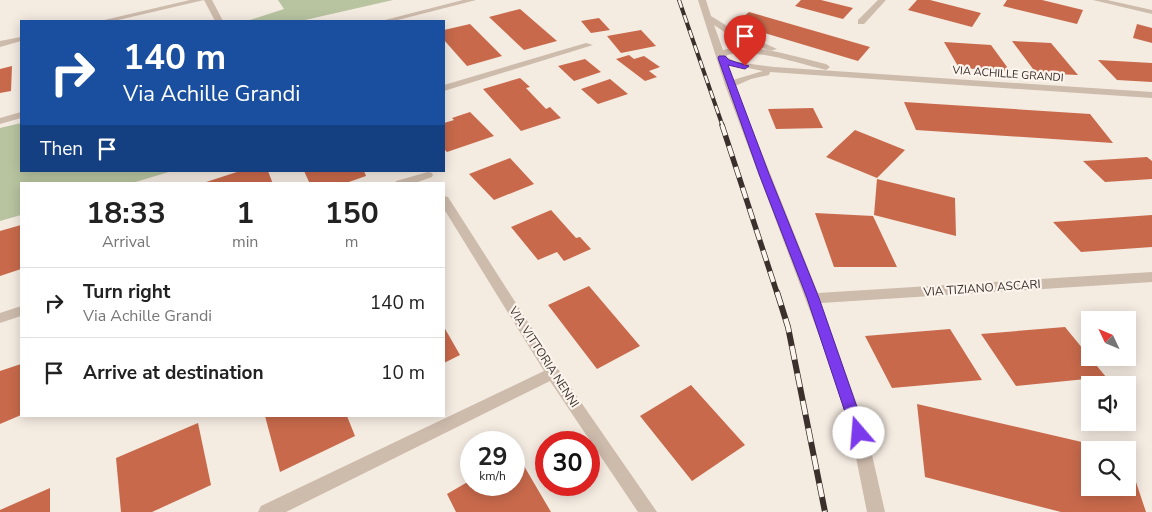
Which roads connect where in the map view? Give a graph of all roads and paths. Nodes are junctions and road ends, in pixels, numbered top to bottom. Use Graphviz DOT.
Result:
graph roads {
  1 [pos="201,0"];
  2 [pos="208,0"];
  3 [pos="472,0"];
  4 [pos="702,0"];
  5 [pos="882,0"];
  6 [pos="1097,0"];
  7 [pos="1152,12"];
  8 [pos="709,18"];
  9 [pos="109,20"];
  10 [pos="218,20"];
  11 [pos="389,20"];
  12 [pos="861,22"];
  13 [pos="20,39"];
  14 [pos="0,44"];
  15 [pos="589,45"];
  16 [pos="722,58"];
  17 [pos="820,65"];
  18 [pos="792,71"];
  19 [pos="862,76"];
  20 [pos="730,85"];
  21 [pos="445,88"];
  22 [pos="1152,95"];
  23 [pos="20,115"];
  24 [pos="0,121"];
  25 [pos="429,177"];
  26 [pos="408,182"];
  27 [pos="445,202"];
  28 [pos="1152,277"];
  29 [pos="813,298"];
  30 [pos="20,310"];
  31 [pos="0,318"];
  32 [pos="553,373"];
  33 [pos="267,512"];
  34 [pos="648,512"];
  35 [pos="876,512"];
  1 -- 9 [label="street"];
  2 -- 10 [label="street"];
  3 -- 11 [label="street"];
  4 -- 8 [label="street"];
  5 -- 12 [label="street"];
  6 -- 7 [label="street"];
  8 -- 16 [label="street"];
  8 -- 17 [label="street, VIA ACHILLE GRANDI"];
  13 -- 14 [label="street"];
  15 -- 21 [label="street"];
  16 -- 17 [label="street, VIA ACHILLE GRANDI"];
  16 -- 18 [label="street, VIA ACHILLE GRANDI"];
  16 -- 20 [label="street"];
  17 -- 19 [label="street, VIA ACHILLE GRANDI"];
  18 -- 19 [label="street, VIA ACHILLE GRANDI"];
  18 -- 20 [label="street, VIA ACHILLE GRANDI"];
  19 -- 22 [label="street, VIA ACHILLE GRANDI"];
  20 -- 29 [label="street"];
  23 -- 24 [label="street"];
  25 -- 26 [label="street"];
  27 -- 32 [label="street, VIA VITTORIA NENNI"];
  28 -- 29 [label="street, VIA TIZIANO ASCARI"];
  29 -- 35 [label="street"];
  30 -- 31 [label="street"];
  32 -- 33 [label="street"];
  32 -- 34 [label="street, VIA VITTORIA NENNI"];
}
